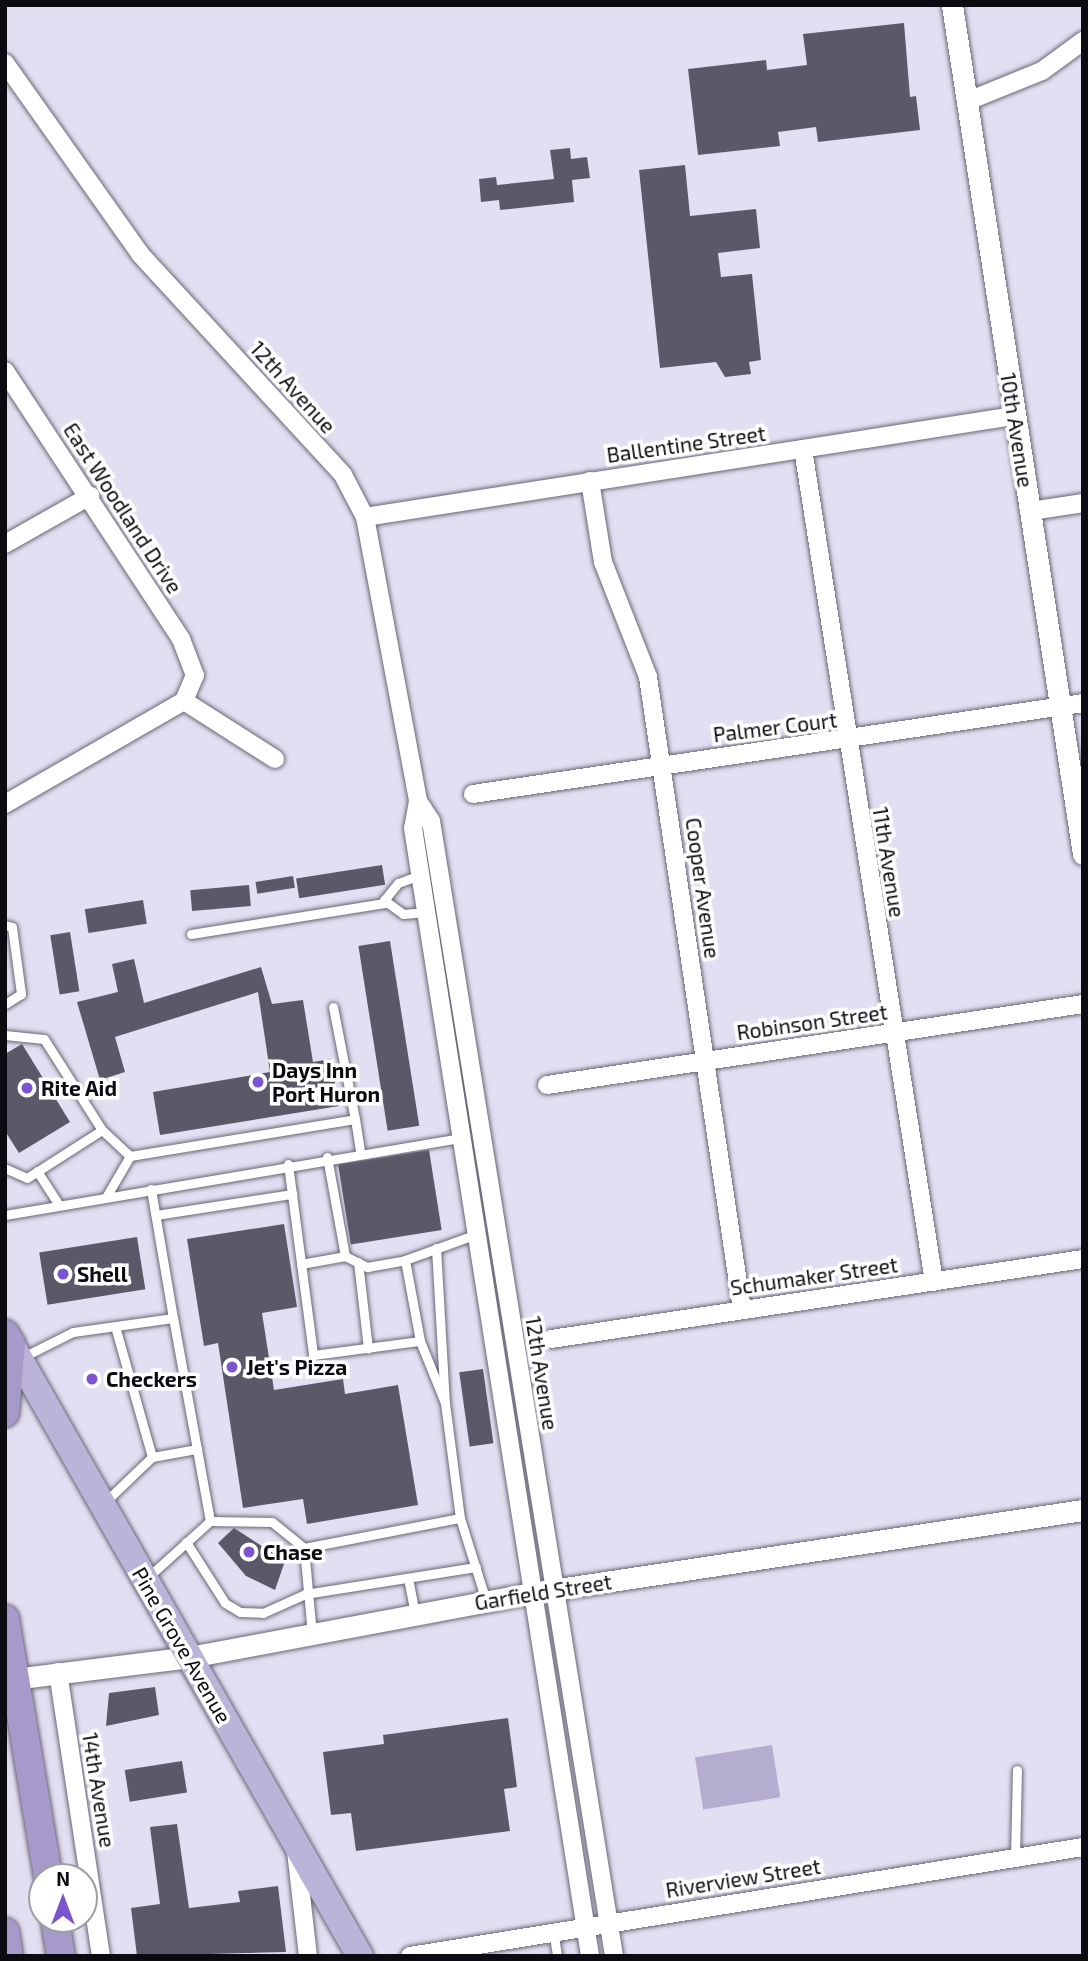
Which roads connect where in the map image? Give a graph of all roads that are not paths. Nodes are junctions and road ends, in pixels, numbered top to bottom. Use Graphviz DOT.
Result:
graph roads {
  1 [pos="952,5"];
  2 [pos="1083,41"];
  3 [pos="5,63"];
  4 [pos="968,101"];
  5 [pos="5,372"];
  6 [pos="1014,416"];
  7 [pos="803,449"];
  8 [pos="590,481"];
  9 [pos="90,496"];
  10 [pos="1083,503"];
  11 [pos="1031,511"];
  12 [pos="365,517"];
  13 [pos="5,544"];
  14 [pos="184,701"];
  15 [pos="1083,703"];
  16 [pos="1061,707"];
  17 [pos="846,741"];
  18 [pos="275,759"];
  19 [pos="662,764"];
  20 [pos="473,794"];
  21 [pos="418,801"];
  22 [pos="5,804"];
  23 [pos="1083,854"];
  24 [pos="420,875"];
  25 [pos="386,904"];
  26 [pos="426,912"];
  27 [pos="9,926"];
  28 [pos="191,934"];
  29 [pos="5,1004"];
  30 [pos="1083,1004"];
  31 [pos="333,1007"];
  32 [pos="893,1034"];
  33 [pos="5,1035"];
  34 [pos="705,1061"];
  35 [pos="547,1085"];
  36 [pos="355,1119"];
  37 [pos="102,1130"];
  38 [pos="460,1138"];
  39 [pos="360,1152"];
  40 [pos="130,1156"];
  41 [pos="327,1157"];
  42 [pos="288,1164"];
  43 [pos="5,1168"];
  44 [pos="37,1171"];
  45 [pos="151,1189"];
  46 [pos="292,1194"];
  47 [pos="106,1197"];
  48 [pos="59,1205"];
  49 [pos="156,1214"];
  50 [pos="5,1215"];
  51 [pos="478,1234"];
  52 [pos="436,1248"];
  53 [pos="345,1256"];
  54 [pos="1083,1259"];
  55 [pos="404,1260"];
  56 [pos="358,1262"];
  57 [pos="301,1264"];
  58 [pos="933,1282"];
  59 [pos="742,1310"];
  60 [pos="173,1318"];
  61 [pos="115,1326"];
  62 [pos="551,1339"];
  63 [pos="420,1341"];
  64 [pos="12,1346"];
  65 [pos="368,1348"];
  66 [pos="445,1403"];
  67 [pos="5,1413"];
  68 [pos="197,1450"];
  69 [pos="152,1457"];
  70 [pos="103,1504"];
  71 [pos="1083,1510"];
  72 [pos="460,1518"];
  73 [pos="210,1521"];
  74 [pos="186,1542"];
  75 [pos="304,1548"];
  76 [pos="476,1567"];
  77 [pos="408,1578"];
  78 [pos="145,1580"];
  79 [pos="554,1590"];
  80 [pos="532,1593"];
  81 [pos="305,1594"];
  82 [pos="486,1601"];
  83 [pos="416,1615"];
  84 [pos="5,1619"];
  85 [pos="313,1634"];
  86 [pos="190,1657"];
  87 [pos="58,1672"];
  88 [pos="10,1679"];
  89 [pos="1017,1770"];
  90 [pos="295,1844"];
  91 [pos="1083,1847"];
  92 [pos="1015,1857"];
  93 [pos="45,1863"];
  94 [pos="608,1922"];
  95 [pos="585,1926"];
  96 [pos="553,1930"];
  97 [pos="5,1932"];
  98 [pos="57,1933"];
  99 [pos="9,1956"];
  100 [pos="61,1956"];
  101 [pos="101,1956"];
  102 [pos="307,1956"];
  103 [pos="360,1956"];
  104 [pos="410,1956"];
  105 [pos="557,1956"];
  106 [pos="590,1956"];
  107 [pos="614,1956"];
  1 -- 4 [label="street, 10th Avenue"];
  2 -- 4 [label="street"];
  3 -- 12 [label="street, 12th Avenue"];
  4 -- 6 [label="street, 10th Avenue"];
  5 -- 9 [label="street, East Woodland Drive"];
  6 -- 7 [label="street, Ballentine Street"];
  6 -- 11 [label="street, 10th Avenue"];
  7 -- 8 [label="street, Ballentine Street"];
  7 -- 17 [label="street, 11th Avenue"];
  8 -- 12 [label="street, Ballentine Street"];
  8 -- 19 [label="street, Cooper Avenue"];
  9 -- 13 [label="street"];
  9 -- 14 [label="street, East Woodland Drive"];
  10 -- 11 [label="street"];
  11 -- 16 [label="street, 10th Avenue"];
  12 -- 21 [label="street, 12th Avenue"];
  14 -- 18 [label="street"];
  14 -- 22 [label="street"];
  15 -- 16 [label="street, Palmer Court"];
  16 -- 17 [label="street, Palmer Court"];
  16 -- 23 [label="street, 10th Avenue"];
  17 -- 19 [label="street, Palmer Court"];
  17 -- 32 [label="street, 11th Avenue"];
  19 -- 20 [label="street, Palmer Court"];
  19 -- 34 [label="street, Cooper Avenue"];
  21 -- 24 [label="street, 12th Avenue"];
  21 -- 79 [label="street, 12th Avenue"];
  24 -- 25 [label="lane"];
  24 -- 26 [label="street, 12th Avenue"];
  25 -- 26 [label="lane"];
  25 -- 28 [label="lane"];
  26 -- 38 [label="street, 12th Avenue"];
  27 -- 29 [label="lane"];
  30 -- 32 [label="street, Robinson Street"];
  31 -- 36 [label="lane"];
  32 -- 34 [label="street, Robinson Street"];
  32 -- 58 [label="street, 11th Avenue"];
  33 -- 37 [label="lane"];
  34 -- 35 [label="street, Robinson Street"];
  34 -- 59 [label="street, Cooper Avenue"];
  36 -- 39 [label="lane"];
  36 -- 40 [label="lane"];
  37 -- 40 [label="lane"];
  37 -- 44 [label="lane"];
  38 -- 39 [label="lane"];
  38 -- 51 [label="street, 12th Avenue"];
  39 -- 41 [label="lane"];
  40 -- 47 [label="lane"];
  41 -- 42 [label="lane"];
  41 -- 53 [label="lane"];
  42 -- 45 [label="lane"];
  42 -- 46 [label="lane"];
  43 -- 44 [label="lane"];
  44 -- 48 [label="lane"];
  45 -- 47 [label="lane"];
  45 -- 49 [label="lane"];
  46 -- 49 [label="lane"];
  46 -- 57 [label="lane"];
  47 -- 48 [label="lane"];
  48 -- 50 [label="lane"];
  49 -- 60 [label="lane"];
  51 -- 52 [label="lane"];
  51 -- 80 [label="street, 12th Avenue"];
  52 -- 55 [label="lane"];
  52 -- 66 [label="lane"];
  53 -- 56 [label="lane"];
  53 -- 57 [label="lane"];
  54 -- 58 [label="street, Schumaker Street"];
  55 -- 56 [label="lane"];
  55 -- 63 [label="lane"];
  56 -- 65 [label="lane"];
  57 -- 65 [label="lane"];
  58 -- 59 [label="street, Schumaker Street"];
  59 -- 62 [label="street, Schumaker Street"];
  60 -- 61 [label="lane"];
  60 -- 68 [label="lane"];
  61 -- 64 [label="lane"];
  61 -- 69 [label="lane"];
  63 -- 65 [label="lane"];
  63 -- 66 [label="lane"];
  64 -- 67 [label="highway"];
  64 -- 70 [label="main road, Pine Grove Avenue"];
  66 -- 72 [label="lane"];
  68 -- 69 [label="lane"];
  68 -- 73 [label="lane"];
  69 -- 70 [label="lane"];
  70 -- 78 [label="main road, Pine Grove Avenue"];
  71 -- 79 [label="street, Garfield Street"];
  72 -- 75 [label="lane"];
  72 -- 76 [label="lane"];
  73 -- 74 [label="lane"];
  73 -- 75 [label="lane"];
  74 -- 78 [label="lane"];
  74 -- 81 [label="lane"];
  75 -- 81 [label="lane"];
  76 -- 77 [label="lane"];
  76 -- 82 [label="lane"];
  77 -- 81 [label="lane"];
  77 -- 83 [label="lane"];
  78 -- 86 [label="main road, Pine Grove Avenue"];
  79 -- 80 [label="street, Garfield Street"];
  79 -- 94 [label="street, 12th Avenue"];
  80 -- 82 [label="street, Garfield Street"];
  80 -- 95 [label="street, 12th Avenue"];
  81 -- 85 [label="lane"];
  82 -- 83 [label="street, Garfield Street"];
  83 -- 85 [label="street, Garfield Street"];
  84 -- 88 [label="highway"];
  85 -- 86 [label="street, Garfield Street"];
  86 -- 87 [label="street, Garfield Street"];
  86 -- 90 [label="main road, Pine Grove Avenue"];
  87 -- 88 [label="street, Garfield Street"];
  87 -- 101 [label="street, 14th Avenue"];
  88 -- 93 [label="highway"];
  89 -- 92 [label="lane"];
  90 -- 102 [label="street"];
  90 -- 103 [label="main road, Pine Grove Avenue"];
  91 -- 92 [label="street, Riverview Street"];
  92 -- 94 [label="street, Riverview Street"];
  94 -- 95 [label="street, Riverview Street"];
  94 -- 107 [label="street, 12th Avenue"];
  95 -- 96 [label="street, Riverview Street"];
  95 -- 106 [label="street, 12th Avenue"];
  96 -- 104 [label="street, Riverview Street"];
  96 -- 105 [label="lane"];
  97 -- 99 [label="highway"];
  98 -- 100 [label="highway"];
}
